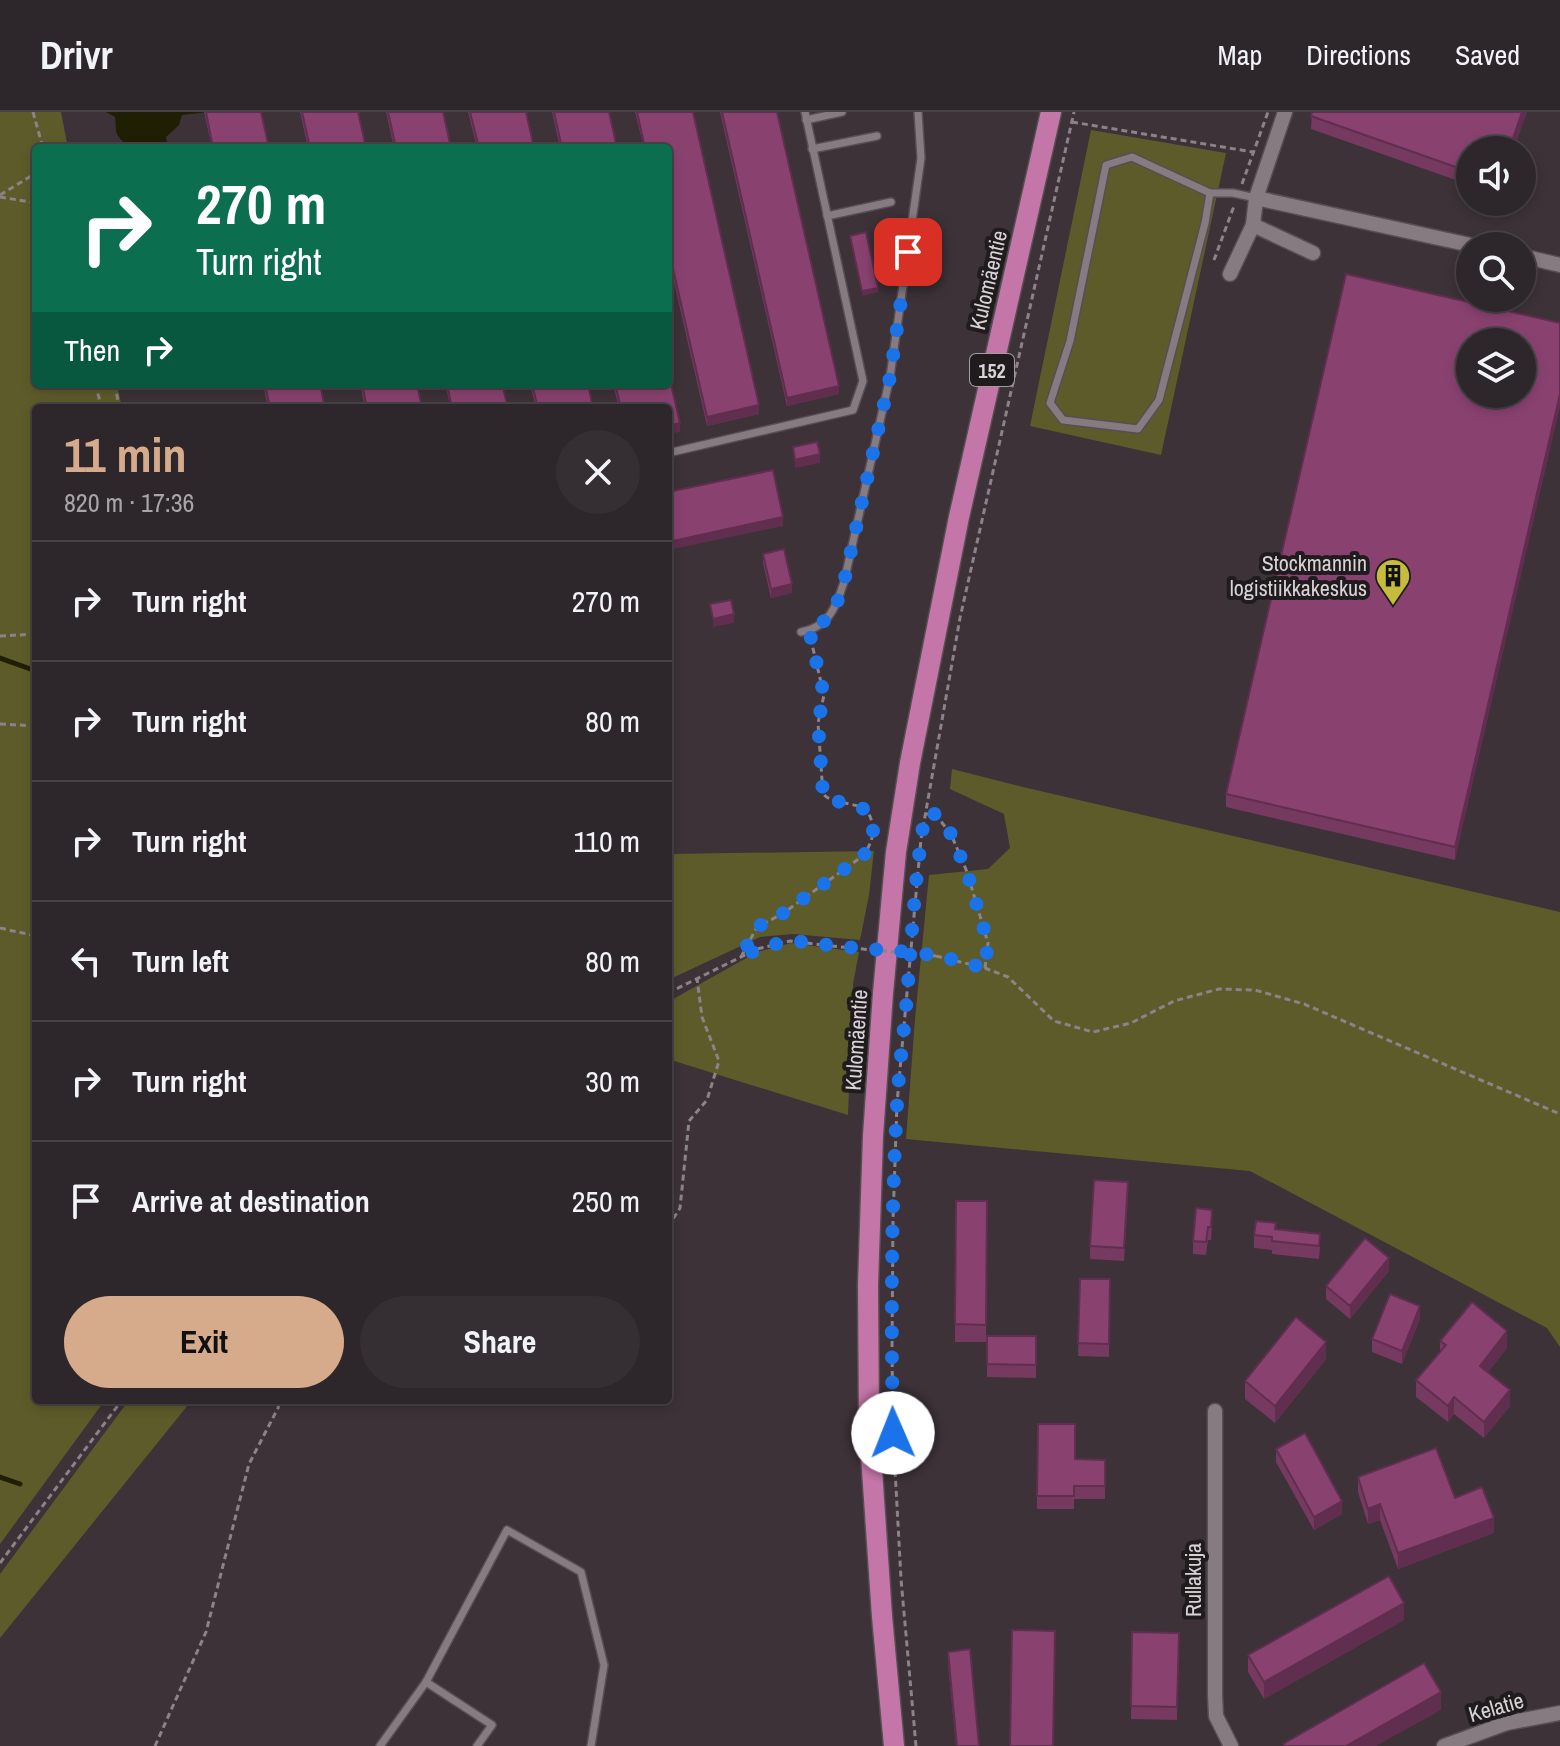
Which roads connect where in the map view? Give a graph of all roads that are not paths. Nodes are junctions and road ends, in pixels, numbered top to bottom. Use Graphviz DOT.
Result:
graph roads {
  1 [pos="842,112"];
  2 [pos="918,112"];
  3 [pos="1051,112"];
  4 [pos="1285,112"];
  5 [pos="805,116"];
  6 [pos="877,136"];
  7 [pos="812,149"];
  8 [pos="1210,193"];
  9 [pos="1256,198"];
  10 [pos="891,202"];
  11 [pos="827,216"];
  12 [pos="1253,225"];
  13 [pos="1456,242"];
  14 [pos="1313,253"];
  15 [pos="1536,259"];
  16 [pos="1560,265"];
  17 [pos="1230,274"];
  18 [pos="672,452"];
  19 [pos="805,631"];
  20 [pos="1215,1411"];
  21 [pos="426,1682"];
  22 [pos="1560,1713"];
  23 [pos="380,1746"];
  24 [pos="477,1746"];
  25 [pos="591,1746"];
  26 [pos="894,1746"];
  27 [pos="1231,1746"];
  28 [pos="1444,1746"];
  1 -- 5 [label="lane"];
  2 -- 19 [label="lane"];
  3 -- 26 [label="main road, Kulomäentie / 152"];
  4 -- 9 [label="street"];
  5 -- 7 [label="lane"];
  6 -- 7 [label="lane"];
  7 -- 11 [label="lane"];
  8 -- 8 [label="lane"];
  8 -- 9 [label="lane"];
  9 -- 12 [label="street"];
  9 -- 13 [label="street"];
  10 -- 11 [label="lane"];
  11 -- 18 [label="lane"];
  12 -- 14 [label="street"];
  12 -- 17 [label="street"];
  15 -- 16 [label="street"];
  20 -- 27 [label="street, Rullakuja"];
  21 -- 23 [label="lane"];
  21 -- 24 [label="lane"];
  21 -- 25 [label="lane"];
  22 -- 28 [label="street, Kelatie"];
}
